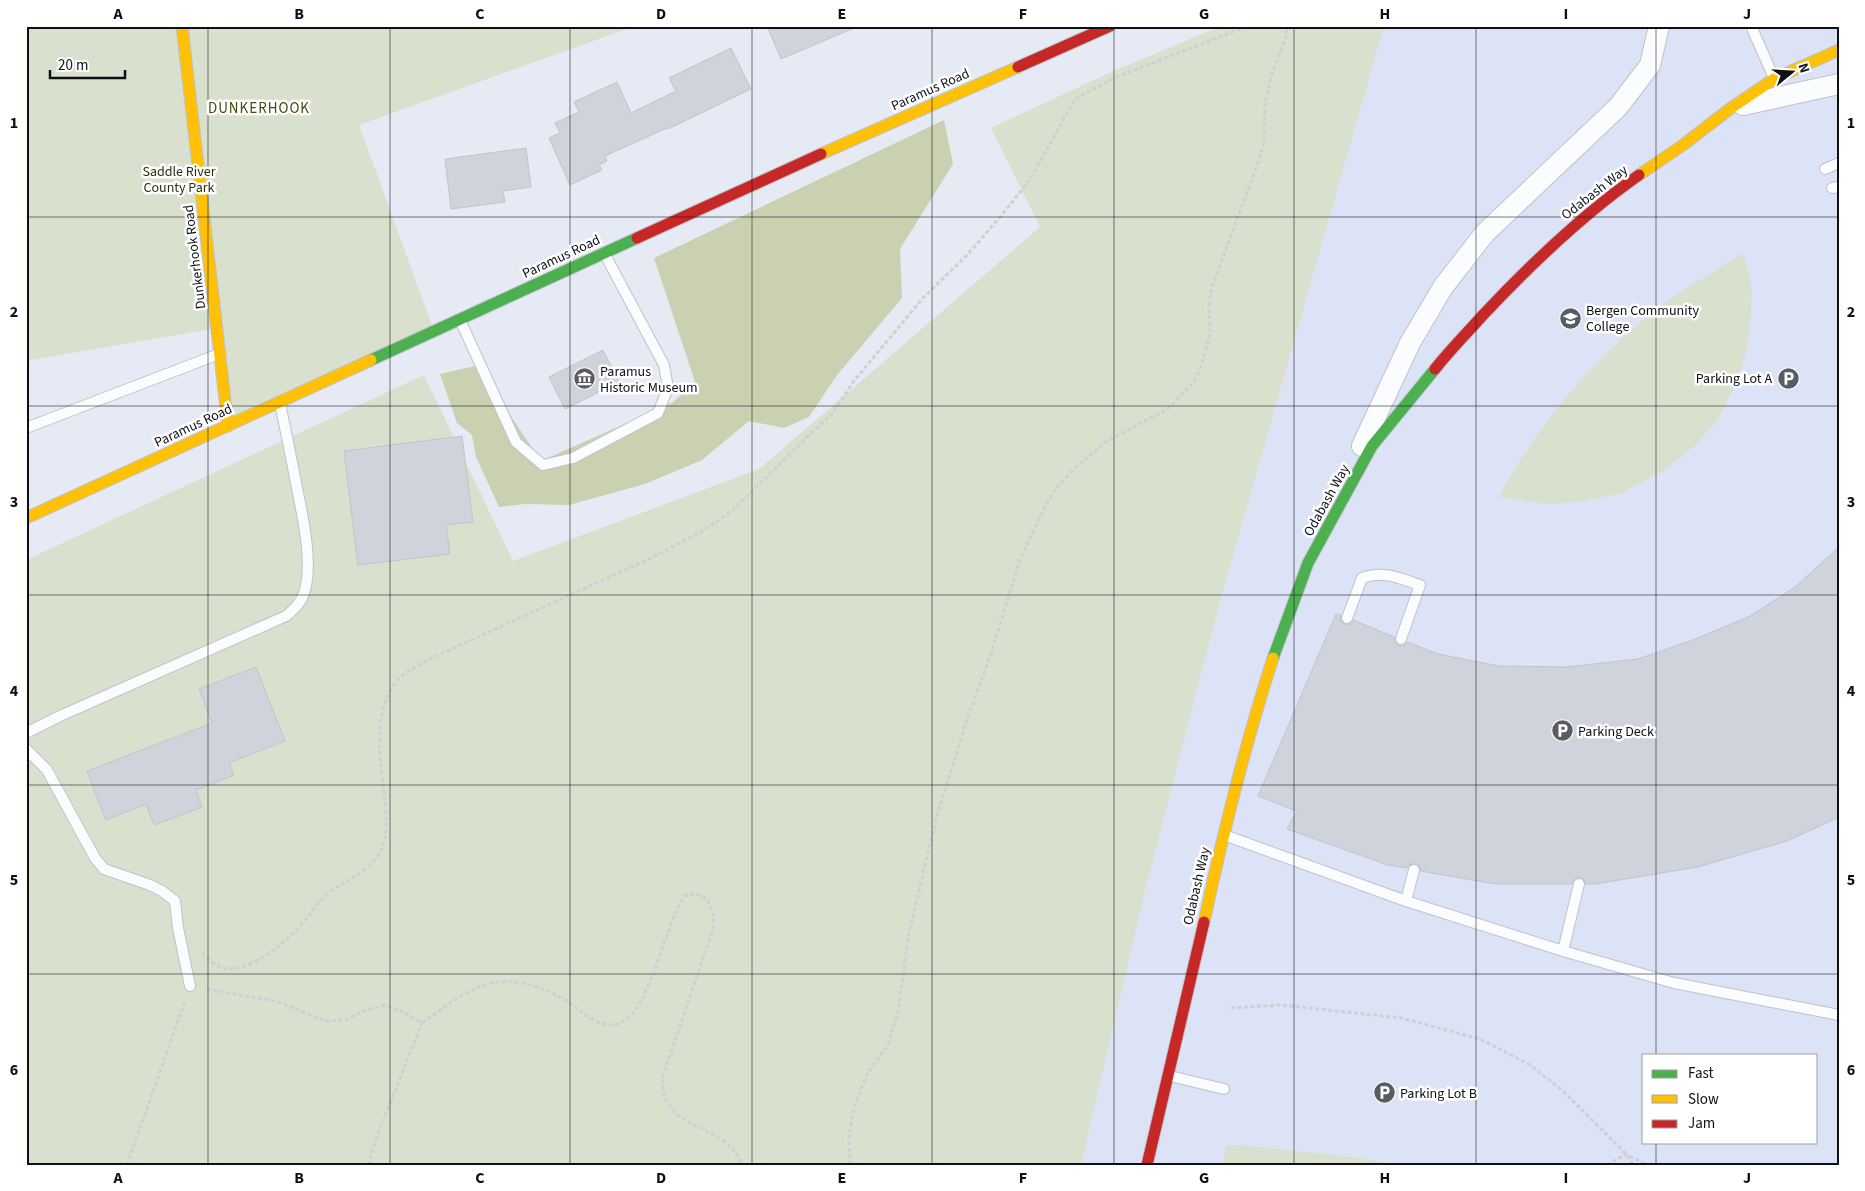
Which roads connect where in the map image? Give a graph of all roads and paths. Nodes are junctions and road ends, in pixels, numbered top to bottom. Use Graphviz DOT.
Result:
graph roads {
  1 [pos="1110,26"];
  2 [pos="1248,26"];
  3 [pos="1287,26"];
  4 [pos="1659,26"];
  5 [pos="1751,26"];
  6 [pos="185,31"];
  7 [pos="1839,50"];
  8 [pos="1774,79"];
  9 [pos="1839,84"];
  10 [pos="1732,108"];
  11 [pos="1839,163"];
  12 [pos="1825,169"];
  13 [pos="604,253"];
  14 [pos="460,319"];
  15 [pos="220,353"];
  16 [pos="280,402"];
  17 [pos="228,426"];
  18 [pos="26,428"];
  19 [pos="26,518"];
  20 [pos="1308,562"];
  21 [pos="1347,618"];
  22 [pos="1401,639"];
  23 [pos="26,733"];
  24 [pos="26,748"];
  25 [pos="1223,835"];
  26 [pos="1414,870"];
  27 [pos="1579,884"];
  28 [pos="1406,901"];
  29 [pos="178,928"];
  30 [pos="1563,951"];
  31 [pos="190,986"];
  32 [pos="1231,1008"];
  33 [pos="1839,1015"];
  34 [pos="422,1024"];
  35 [pos="1169,1076"];
  36 [pos="1224,1089"];
  37 [pos="1626,1154"];
  38 [pos="127,1165"];
  39 [pos="368,1165"];
  40 [pos="742,1165"];
  41 [pos="850,1165"];
  42 [pos="1147,1165"];
  43 [pos="1607,1165"];
  44 [pos="1633,1165"];
  45 [pos="1646,1165"];
  1 -- 13 [label="street, Paramus Road"];
  2 -- 29 [label="path"];
  3 -- 41 [label="path"];
  4 -- 20 [label="street"];
  5 -- 8 [label="lane"];
  6 -- 15 [label="street, Dunkerhook Road"];
  7 -- 8 [label="street, Odabash Way"];
  8 -- 10 [label="street, Odabash Way"];
  9 -- 10 [label="street"];
  10 -- 20 [label="street, Odabash Way"];
  11 -- 12 [label="lane"];
  13 -- 14 [label="street, Paramus Road"];
  13 -- 14 [label="lane"];
  14 -- 16 [label="street, Paramus Road"];
  15 -- 17 [label="street, Dunkerhook Road"];
  15 -- 18 [label="lane"];
  16 -- 17 [label="street, Paramus Road"];
  16 -- 23 [label="lane"];
  17 -- 19 [label="street, Paramus Road"];
  20 -- 25 [label="street, Odabash Way"];
  21 -- 22 [label="lane"];
  24 -- 29 [label="lane"];
  25 -- 28 [label="lane"];
  25 -- 35 [label="street, Odabash Way"];
  26 -- 28 [label="lane"];
  27 -- 30 [label="lane"];
  28 -- 30 [label="lane"];
  29 -- 31 [label="lane"];
  30 -- 33 [label="lane"];
  31 -- 34 [label="path"];
  31 -- 38 [label="path"];
  32 -- 37 [label="path"];
  34 -- 39 [label="path"];
  34 -- 40 [label="path"];
  35 -- 36 [label="lane"];
  35 -- 42 [label="street, Odabash Way"];
  37 -- 43 [label="path"];
  37 -- 44 [label="path"];
  37 -- 45 [label="path"];
}
